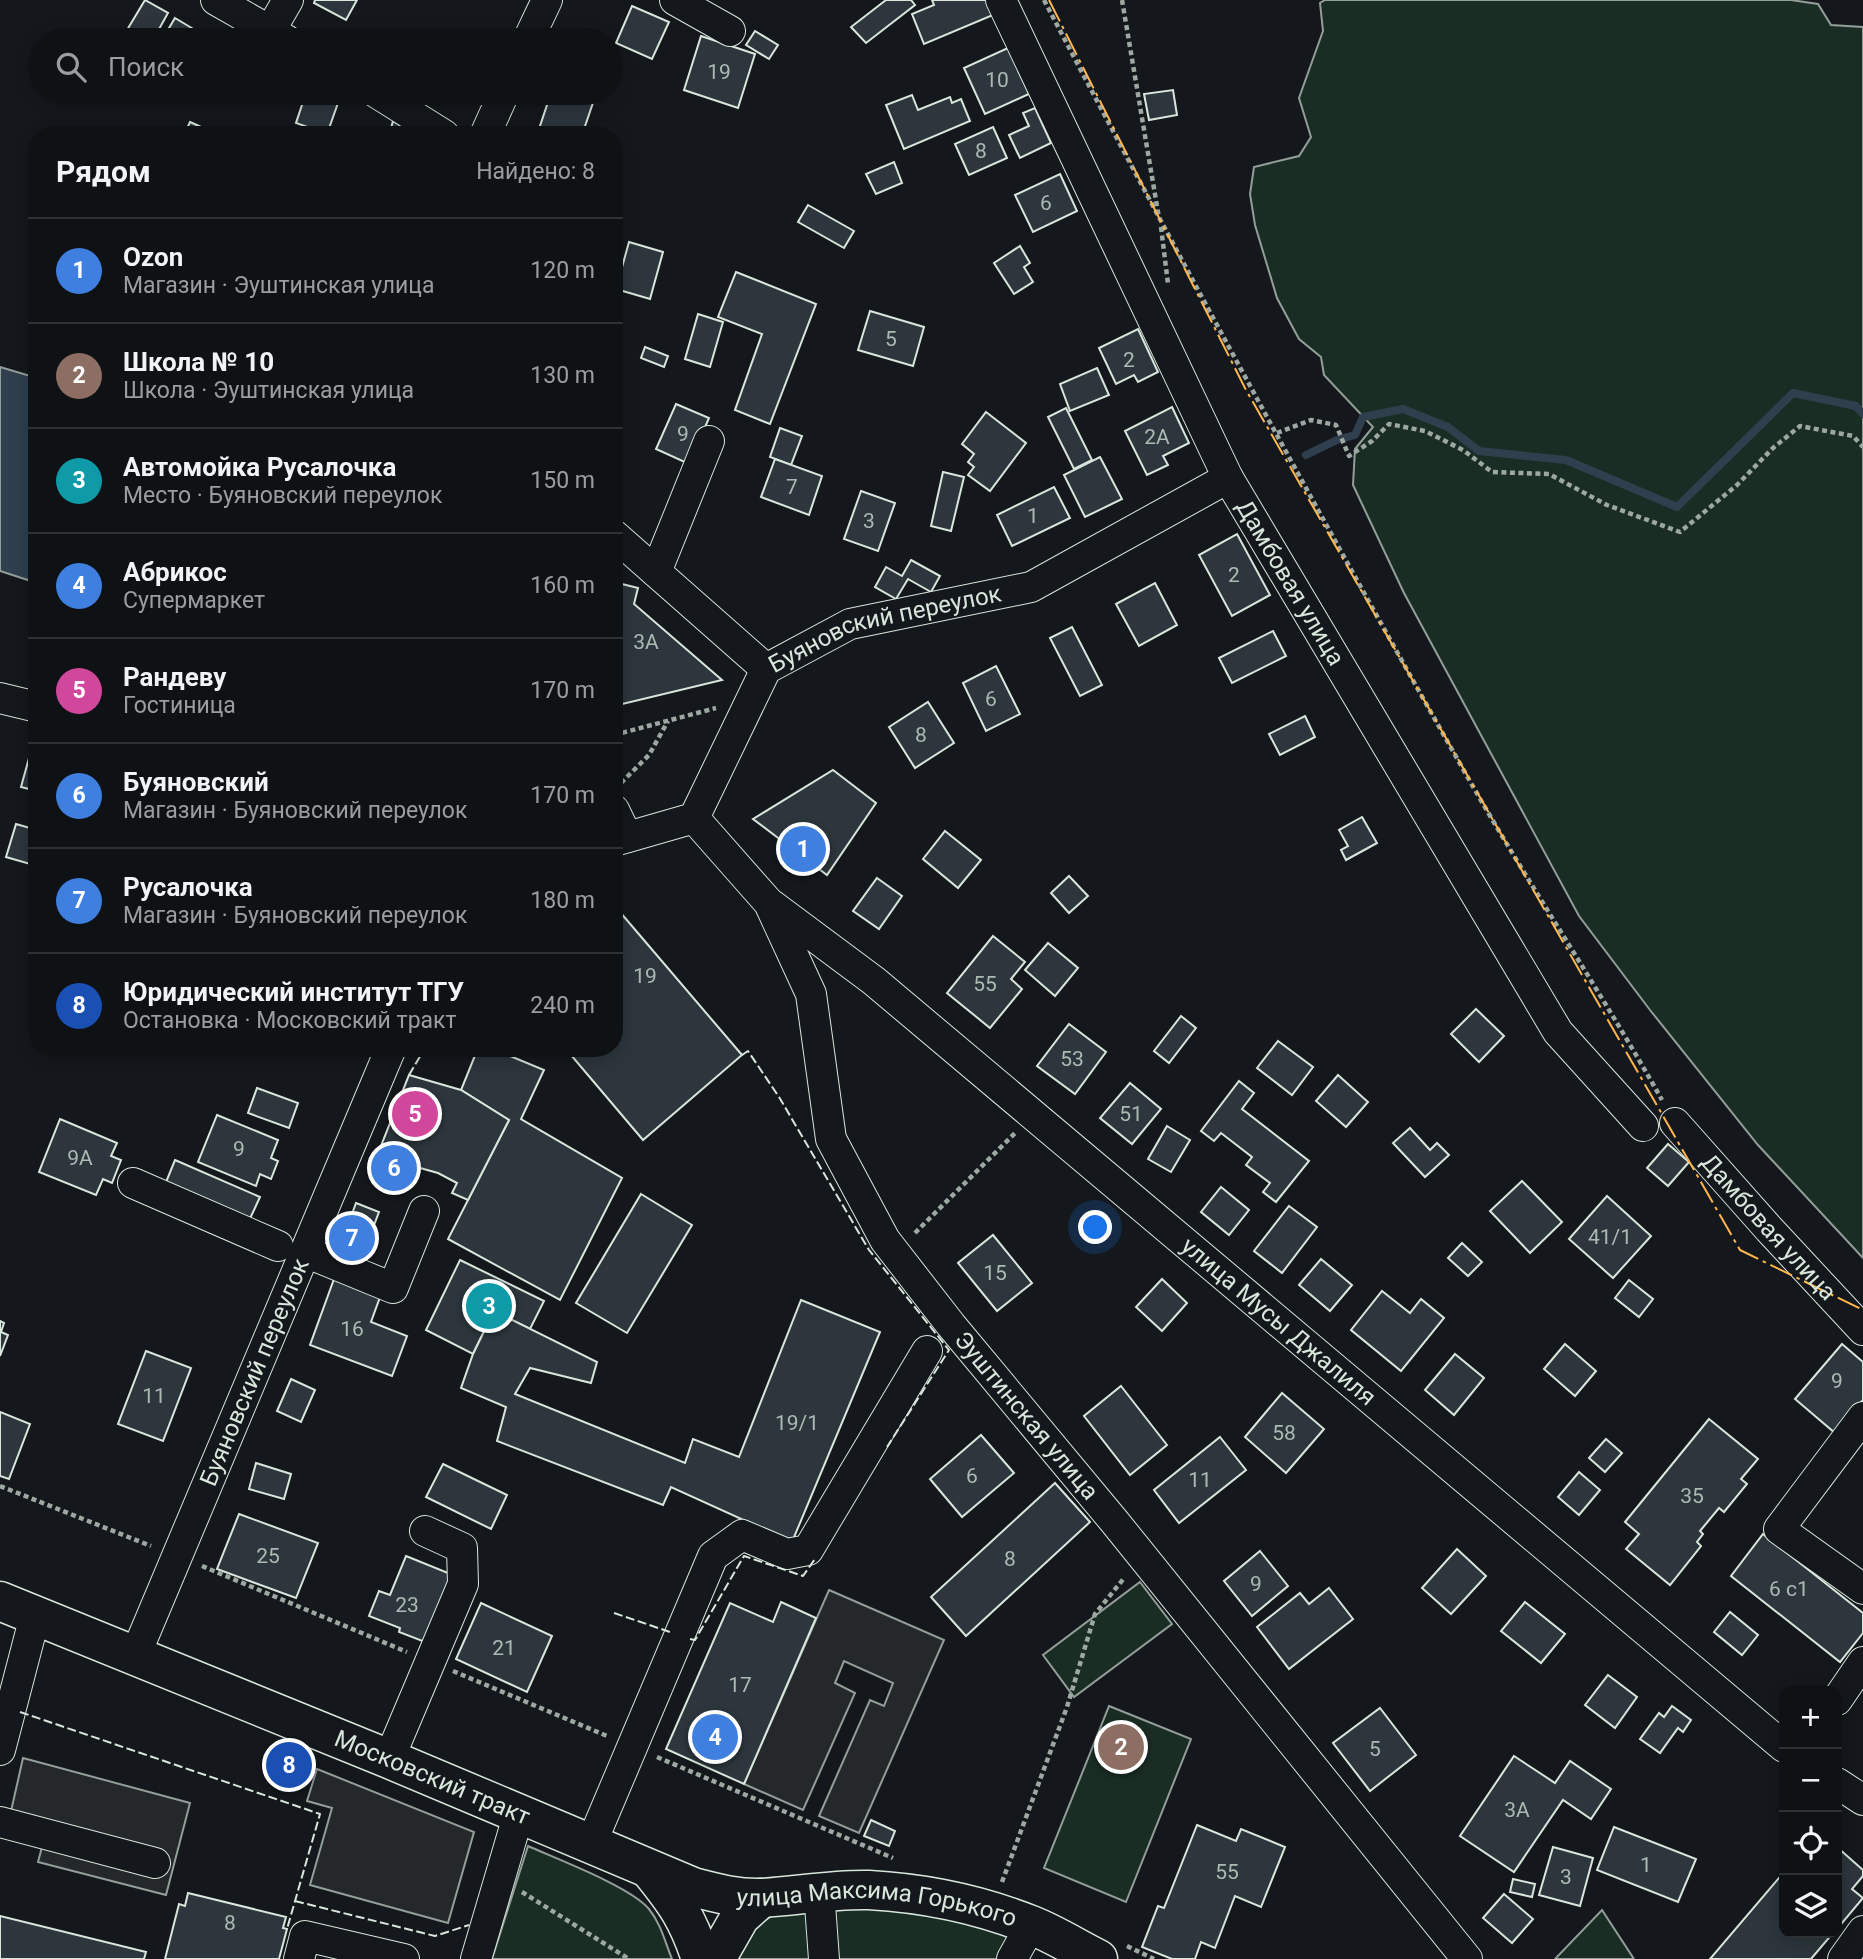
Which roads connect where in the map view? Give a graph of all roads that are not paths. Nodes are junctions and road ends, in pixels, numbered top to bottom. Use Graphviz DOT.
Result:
graph roads {
  1 [pos="216,0"];
  2 [pos="288,0"];
  3 [pos="547,0"];
  4 [pos="675,0"];
  5 [pos="1001,0"];
  6 [pos="264,28"];
  7 [pos="280,28"];
  8 [pos="534,28"];
  9 [pos="730,31"];
  10 [pos="396,105"];
  11 [pos="499,105"];
  12 [pos="430,126"];
  13 [pos="489,126"];
  14 [pos="709,441"];
  15 [pos="1228,478"];
  16 [pos="623,542"];
  17 [pos="656,572"];
  18 [pos="766,669"];
  19 [pos="0,698"];
  20 [pos="28,705"];
  21 [pos="694,818"];
  22 [pos="623,838"];
  23 [pos="769,903"];
  24 [pos="387,1057"];
  25 [pos="1675,1123"];
  26 [pos="1643,1126"];
  27 [pos="132,1183"];
  28 [pos="424,1211"];
  29 [pos="291,1249"];
  30 [pos="1863,1331"];
  31 [pos="927,1351"];
  32 [pos="1863,1417"];
  33 [pos="425,1531"];
  34 [pos="1863,1589"];
  35 [pos="0,1601"];
  36 [pos="35,1616"];
  37 [pos="135,1656"];
  38 [pos="1863,1662"];
  39 [pos="1842,1693"];
  40 [pos="1779,1743"];
  41 [pos="0,1750"];
  42 [pos="389,1759"];
  43 [pos="1842,1786"];
  44 [pos="1863,1800"];
  45 [pos="519,1813"];
  46 [pos="0,1822"];
  47 [pos="591,1844"];
  48 [pos="155,1863"];
  49 [pos="650,1870"];
  50 [pos="819,1891"];
  51 [pos="761,1898"];
  52 [pos="1031,1925"];
  53 [pos="1863,1931"];
  54 [pos="1108,1951"];
  55 [pos="299,1959"];
  56 [pos="404,1959"];
  57 [pos="476,1959"];
  58 [pos="701,1959"];
  59 [pos="716,1959"];
  60 [pos="824,1959"];
  61 [pos="1012,1959"];
  62 [pos="1467,1959"];
  63 [pos="1843,1959"];
  1 -- 6 [label="street"];
  2 -- 7 [label="street"];
  3 -- 8 [label="street"];
  4 -- 9 [label="street"];
  5 -- 15 [label="street, Дамбовая улица"];
  10 -- 12 [label="street"];
  11 -- 13 [label="street"];
  14 -- 17 [label="street"];
  15 -- 18 [label="street, Буяновский переулок"];
  15 -- 26 [label="street, Дамбовая улица"];
  16 -- 17 [label="street"];
  17 -- 18 [label="street"];
  18 -- 21 [label="street, Буяновский переулок"];
  19 -- 20 [label="street"];
  21 -- 22 [label="street"];
  21 -- 23 [label="street, Эуштинская улица"];
  23 -- 40 [label="street, улица Мусы Джалиля"];
  23 -- 62 [label="street, Эуштинская улица"];
  24 -- 29 [label="street, Буяновский переулок"];
  25 -- 30 [label="street, Дамбовая улица"];
  27 -- 29 [label="street"];
  28 -- 29 [label="street"];
  29 -- 37 [label="street, Буяновский переулок"];
  31 -- 47 [label="street"];
  32 -- 34 [label="street"];
  33 -- 42 [label="street"];
  35 -- 36 [label="main road, Московский тракт"];
  36 -- 37 [label="main road, Московский тракт"];
  36 -- 41 [label="street"];
  37 -- 42 [label="main road, Московский тракт"];
  38 -- 39 [label="street"];
  42 -- 45 [label="main road, Московский тракт"];
  43 -- 44 [label="street"];
  45 -- 47 [label="main road, Московский тракт"];
  45 -- 57 [label="street"];
  46 -- 48 [label="street"];
  47 -- 49 [label="main road, Московский тракт"];
  49 -- 51 [label="main road, улица Максима Горького"];
  49 -- 58 [label="main road, Московский тракт"];
  50 -- 51 [label="main road, улица Максима Горького"];
  50 -- 52 [label="main road, улица Максима Горького"];
  50 -- 60 [label="street"];
  51 -- 59 [label="main road"];
  52 -- 54 [label="main road, улица Максима Горького"];
  52 -- 61 [label="street"];
  53 -- 63 [label="street"];
  55 -- 56 [label="street"];
}
